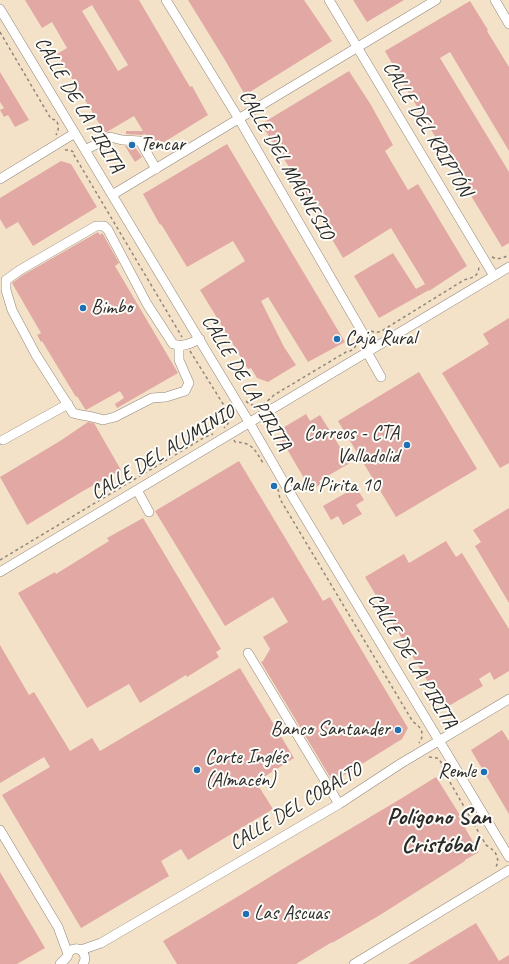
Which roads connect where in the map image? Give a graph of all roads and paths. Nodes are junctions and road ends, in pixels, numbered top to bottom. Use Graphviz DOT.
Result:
graph roads {
  1 [pos="166,0"];
  2 [pos="329,0"];
  3 [pos="436,0"];
  4 [pos="495,0"];
  5 [pos="0,9"];
  6 [pos="509,24"];
  7 [pos="0,32"];
  8 [pos="358,48"];
  9 [pos="239,119"];
  10 [pos="75,133"];
  11 [pos="55,138"];
  12 [pos="62,149"];
  13 [pos="85,150"];
  14 [pos="156,169"];
  15 [pos="0,179"];
  16 [pos="112,194"];
  17 [pos="488,253"];
  18 [pos="509,255"];
  19 [pos="479,265"];
  20 [pos="509,267"];
  21 [pos="494,276"];
  22 [pos="368,329"];
  23 [pos="357,338"];
  24 [pos="200,339"];
  25 [pos="183,345"];
  26 [pos="370,350"];
  27 [pos="381,377"];
  28 [pos="246,400"];
  29 [pos="68,404"];
  30 [pos="249,422"];
  31 [pos="223,428"];
  32 [pos="216,433"];
  33 [pos="3,440"];
  34 [pos="235,442"];
  35 [pos="262,463"];
  36 [pos="277,488"];
  37 [pos="137,490"];
  38 [pos="149,512"];
  39 [pos="0,560"];
  40 [pos="0,572"];
  41 [pos="248,653"];
  42 [pos="509,699"];
  43 [pos="439,740"];
  44 [pos="417,746"];
  45 [pos="428,757"];
  46 [pos="338,804"];
  47 [pos="0,830"];
  48 [pos="509,857"];
  49 [pos="509,870"];
  50 [pos="491,873"];
  51 [pos="58,927"];
  52 [pos="83,957"];
  53 [pos="68,958"];
  54 [pos="60,964"];
  55 [pos="354,964"];
  1 -- 9 [label="street, CALLE DEL MAGNESIO"];
  2 -- 8 [label="street, CALLE DEL KRIPTÓN"];
  3 -- 8 [label="street"];
  4 -- 6 [label="street"];
  5 -- 10 [label="street, CALLE DE LA PIRITA"];
  7 -- 11 [label="path"];
  8 -- 9 [label="street"];
  8 -- 21 [label="street, CALLE DEL KRIPTÓN"];
  9 -- 14 [label="street"];
  9 -- 26 [label="street, CALLE DEL MAGNESIO"];
  10 -- 13 [label="street, CALLE DE LA PIRITA"];
  10 -- 15 [label="street"];
  12 -- 25 [label="path"];
  13 -- 14 [label="street"];
  13 -- 16 [label="street, CALLE DE LA PIRITA"];
  14 -- 16 [label="street"];
  16 -- 24 [label="street, CALLE DE LA PIRITA"];
  17 -- 18 [label="path"];
  19 -- 22 [label="path"];
  20 -- 21 [label="street, CALLE DEL ALUMINIO"];
  21 -- 26 [label="street, CALLE DEL ALUMINIO"];
  23 -- 28 [label="path"];
  24 -- 25 [label="street"];
  24 -- 30 [label="street, CALLE DE LA PIRITA"];
  25 -- 29 [label="street"];
  25 -- 29 [label="street"];
  25 -- 31 [label="path"];
  26 -- 27 [label="street, CALLE DEL MAGNESIO"];
  26 -- 30 [label="street, CALLE DEL ALUMINIO"];
  29 -- 33 [label="street"];
  30 -- 37 [label="street, CALLE DEL ALUMINIO"];
  30 -- 43 [label="street, CALLE DE LA PIRITA"];
  32 -- 39 [label="path"];
  34 -- 35 [label="path"];
  36 -- 44 [label="path"];
  37 -- 38 [label="street"];
  37 -- 40 [label="street, CALLE DEL ALUMINIO"];
  41 -- 46 [label="street"];
  42 -- 43 [label="street, CALLE DEL COBALTO"];
  43 -- 46 [label="street, CALLE DEL COBALTO"];
  43 -- 48 [label="street, CALLE DE LA PIRITA"];
  45 -- 50 [label="path"];
  46 -- 52 [label="street, CALLE DEL COBALTO"];
  47 -- 51 [label="street"];
  49 -- 55 [label="street"];
  51 -- 52 [label="street"];
  51 -- 53 [label="street"];
  52 -- 53 [label="street, CALLE DEL COBALTO"];
  53 -- 54 [label="street"];
}
